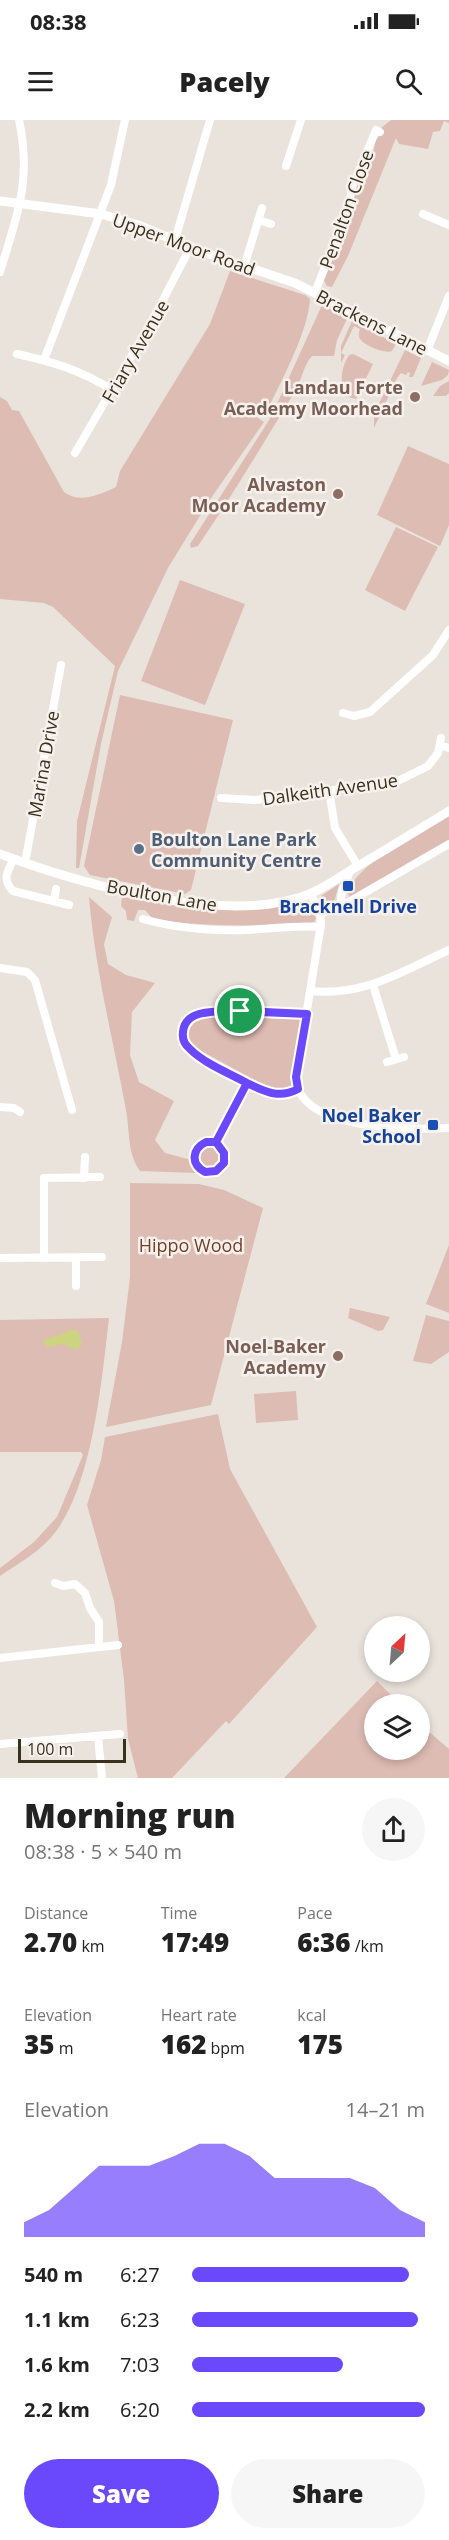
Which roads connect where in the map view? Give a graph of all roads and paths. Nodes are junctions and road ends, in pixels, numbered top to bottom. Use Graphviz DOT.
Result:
graph roads {
  1 [pos="19,120"];
  2 [pos="125,120"];
  3 [pos="210,120"];
  4 [pos="301,120"];
  5 [pos="380,132"];
  6 [pos="286,166"];
  7 [pos="0,201"];
  8 [pos="20,204"];
  9 [pos="262,208"];
  10 [pos="101,214"];
  11 [pos="423,214"];
  12 [pos="258,220"];
  13 [pos="271,224"];
  14 [pos="449,225"];
  15 [pos="175,240"];
  16 [pos="191,246"];
  17 [pos="244,267"];
  18 [pos="0,272"];
  19 [pos="295,283"];
  20 [pos="315,292"];
  21 [pos="449,296"];
  22 [pos="427,351"];
  23 [pos="17,354"];
  24 [pos="44,360"];
  25 [pos="449,361"];
  26 [pos="112,390"];
  27 [pos="75,453"];
  28 [pos="449,630"];
  29 [pos="445,645"];
  30 [pos="61,665"];
  31 [pos="343,713"];
  32 [pos="449,748"];
  33 [pos="329,790"];
  34 [pos="221,798"];
  35 [pos="449,812"];
  36 [pos="449,844"];
  37 [pos="0,854"];
  38 [pos="14,860"];
  39 [pos="25,863"];
  40 [pos="354,869"];
  41 [pos="56,889"];
  42 [pos="311,894"];
  43 [pos="54,901"];
  44 [pos="69,905"];
  45 [pos="340,907"];
  46 [pos="320,914"];
  47 [pos="142,919"];
  48 [pos="321,927"];
  49 [pos="449,950"];
  50 [pos="0,968"];
  51 [pos="374,985"];
  52 [pos="311,991"];
  53 [pos="307,1014"];
  54 [pos="387,1062"];
  55 [pos="247,1083"];
  56 [pos="298,1089"];
  57 [pos="0,1107"];
  58 [pos="72,1110"];
  59 [pos="20,1112"];
  60 [pos="449,1128"];
  61 [pos="216,1142"];
  62 [pos="85,1157"];
  63 [pos="84,1178"];
  64 [pos="100,1178"];
  65 [pos="102,1257"];
  66 [pos="0,1258"];
  67 [pos="44,1258"];
  68 [pos="75,1258"];
  69 [pos="76,1286"];
  70 [pos="55,1583"];
  71 [pos="118,1645"];
  72 [pos="99,1647"];
  73 [pos="0,1658"];
  74 [pos="120,1734"];
  75 [pos="98,1736"];
  76 [pos="0,1744"];
  77 [pos="102,1778"];
  1 -- 8 [label="street"];
  2 -- 10 [label="street"];
  3 -- 15 [label="street"];
  4 -- 6 [label="street"];
  5 -- 20 [label="street, Penalton Close"];
  7 -- 8 [label="street, Upper Moor Road"];
  8 -- 10 [label="street, Upper Moor Road"];
  8 -- 18 [label="street"];
  9 -- 12 [label="street"];
  10 -- 15 [label="street, Upper Moor Road"];
  10 -- 24 [label="street"];
  11 -- 14 [label="street"];
  12 -- 13 [label="street"];
  12 -- 17 [label="street"];
  15 -- 16 [label="street, Upper Moor Road"];
  16 -- 17 [label="street, Upper Moor Road"];
  16 -- 26 [label="street, Friary Avenue"];
  17 -- 19 [label="street, Upper Moor Road"];
  19 -- 20 [label="street, Brackens Lane"];
  20 -- 22 [label="street, Brackens Lane"];
  21 -- 22 [label="street"];
  22 -- 25 [label="street, Brackens Lane"];
  23 -- 24 [label="street"];
  24 -- 26 [label="street"];
  26 -- 27 [label="street, Friary Avenue"];
  28 -- 29 [label="street"];
  29 -- 31 [label="street"];
  30 -- 39 [label="street, Marina Drive"];
  32 -- 33 [label="street, Dalkeith Avenue"];
  33 -- 34 [label="street, Dalkeith Avenue"];
  33 -- 40 [label="street"];
  35 -- 40 [label="street, Boulton Lane"];
  36 -- 45 [label="street"];
  37 -- 38 [label="street, Boulton Lane"];
  38 -- 39 [label="street, Boulton Lane"];
  38 -- 43 [label="street"];
  39 -- 42 [label="street, Boulton Lane"];
  40 -- 42 [label="street, Boulton Lane"];
  40 -- 45 [label="street"];
  41 -- 43 [label="street"];
  42 -- 46 [label="street"];
  43 -- 44 [label="street"];
  45 -- 46 [label="street"];
  46 -- 48 [label="street"];
  47 -- 48 [label="street, Boulton Lane"];
  48 -- 52 [label="street"];
  49 -- 51 [label="street"];
  50 -- 58 [label="street"];
  51 -- 52 [label="street"];
  51 -- 54 [label="street"];
  52 -- 53 [label="street"];
  53 -- 55 [label="street"];
  53 -- 56 [label="street"];
  55 -- 56 [label="street"];
  55 -- 61 [label="street"];
  56 -- 60 [label="street"];
  57 -- 59 [label="street"];
  61 -- 61 [label="street"];
  62 -- 63 [label="street"];
  63 -- 64 [label="street"];
  63 -- 67 [label="street"];
  65 -- 68 [label="street"];
  66 -- 67 [label="street"];
  67 -- 68 [label="street"];
  68 -- 69 [label="street"];
  70 -- 72 [label="street"];
  71 -- 72 [label="street"];
  72 -- 73 [label="street"];
  74 -- 75 [label="street"];
  75 -- 76 [label="street"];
  75 -- 77 [label="street"];
}
